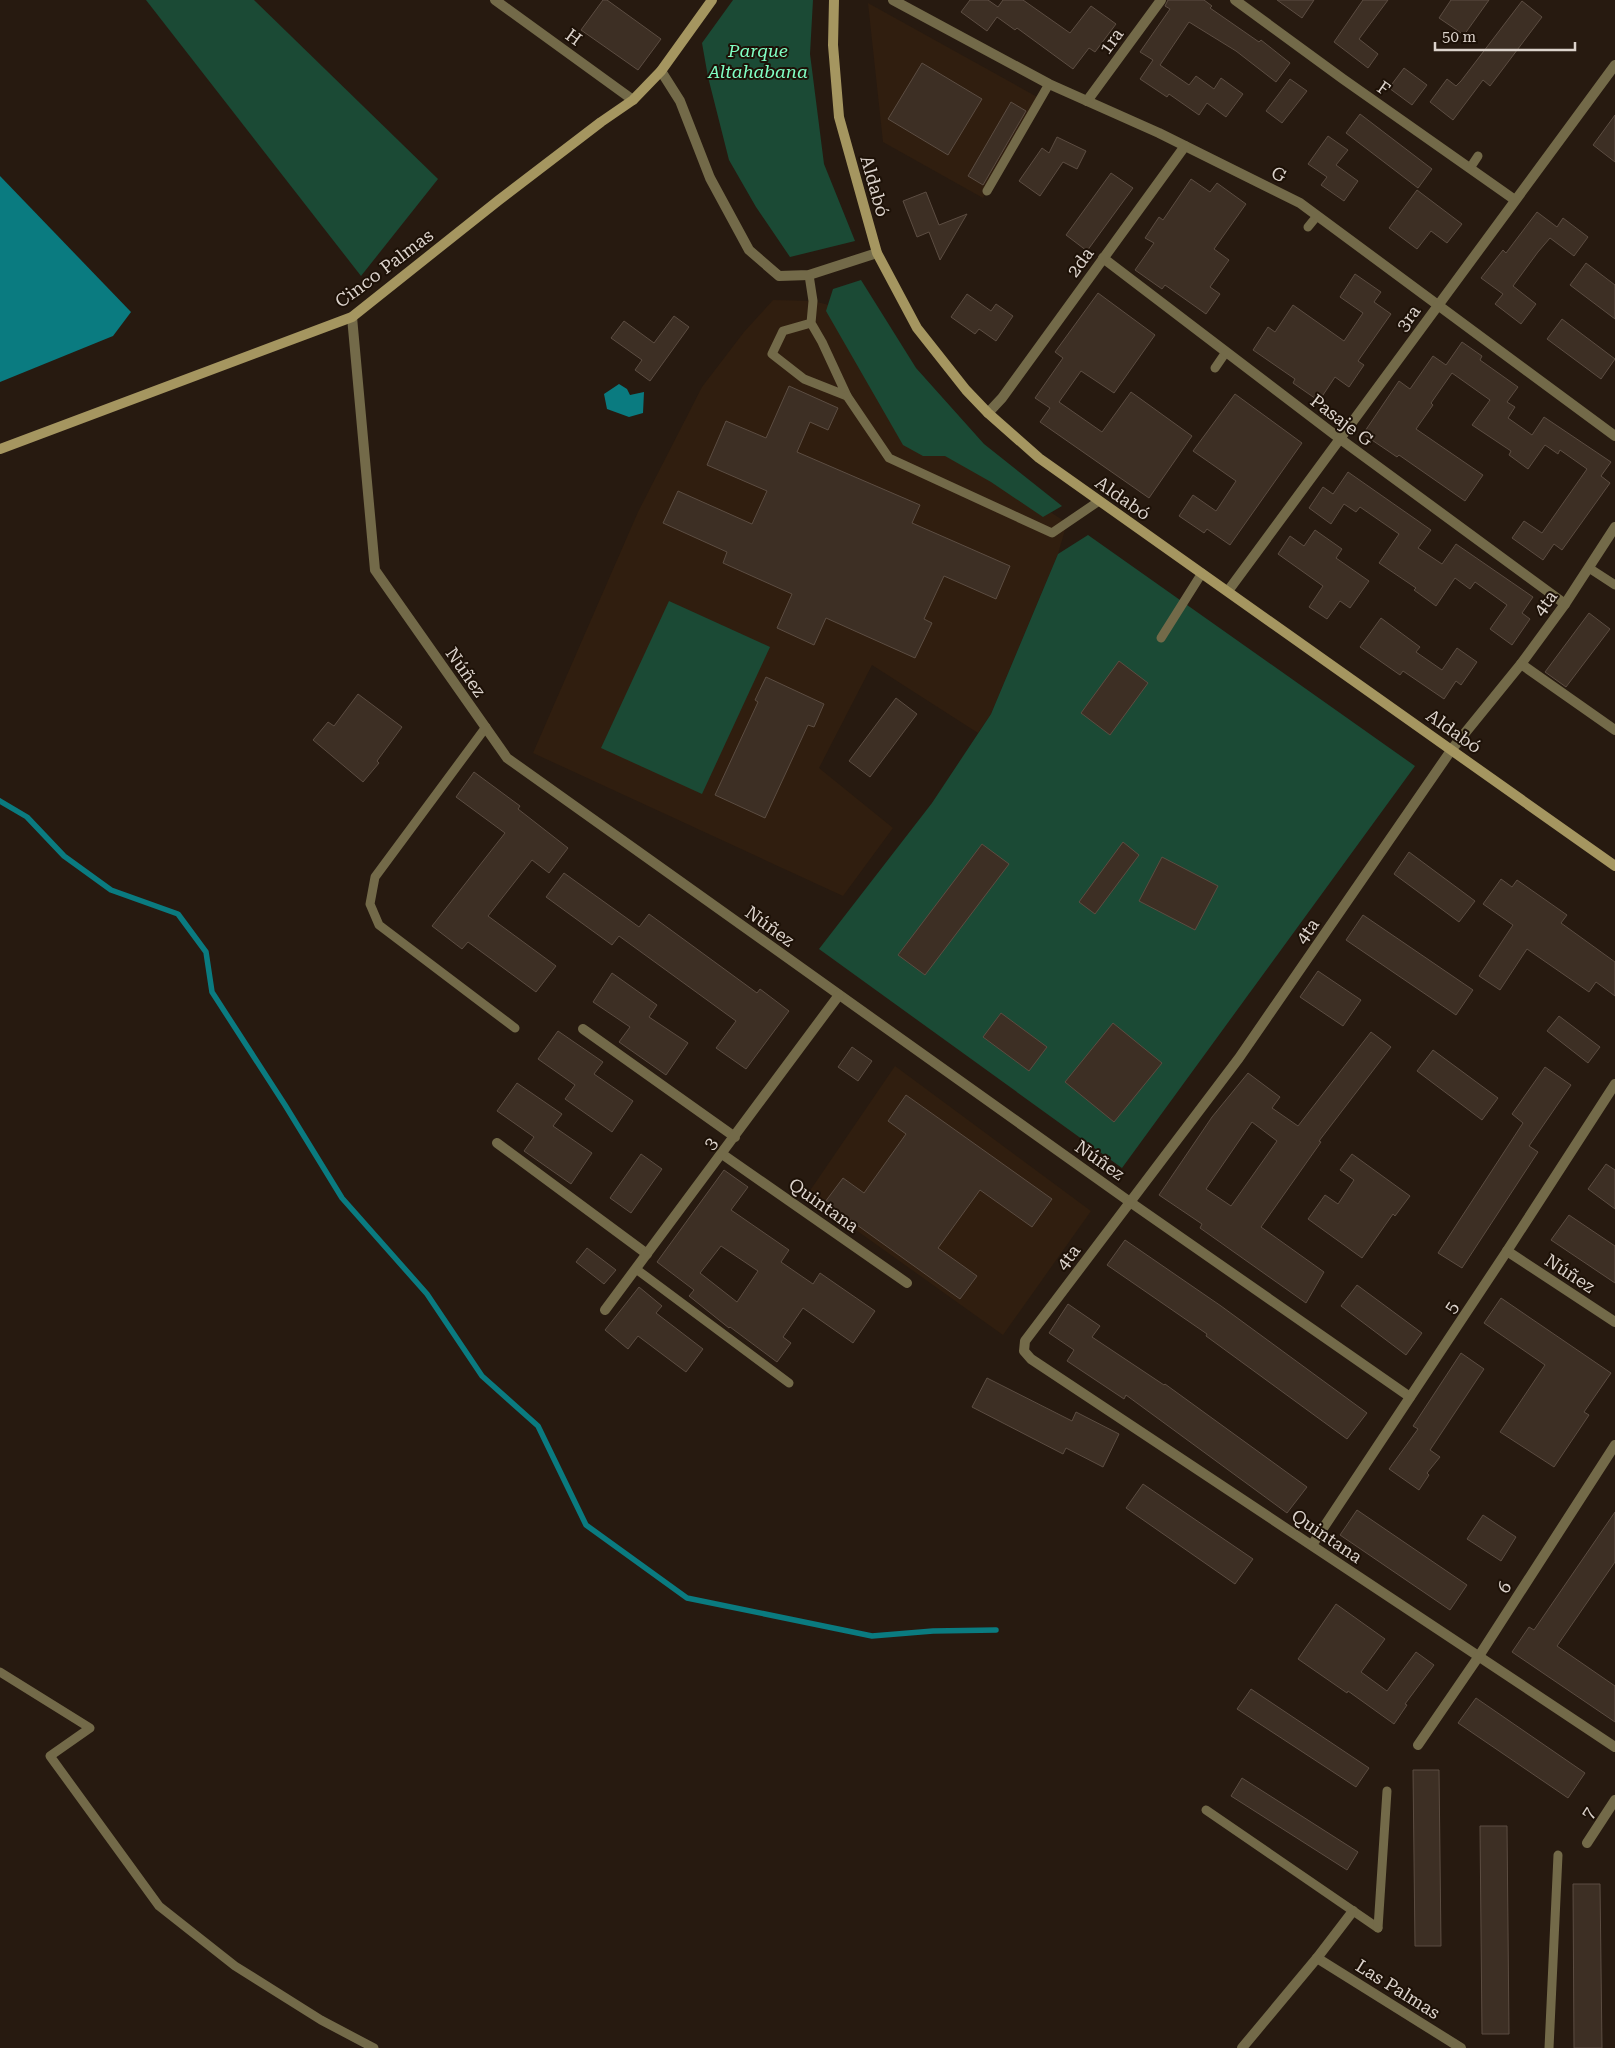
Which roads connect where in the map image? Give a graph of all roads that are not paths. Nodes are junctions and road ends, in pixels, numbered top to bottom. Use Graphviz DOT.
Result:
graph roads {
  1 [pos="496,0"];
  2 [pos="712,0"];
  3 [pos="834,0"];
  4 [pos="893,0"];
  5 [pos="1161,0"];
  6 [pos="1235,0"];
  7 [pos="1615,65"];
  8 [pos="661,71"];
  9 [pos="1049,84"];
  10 [pos="633,100"];
  11 [pos="1087,101"];
  12 [pos="1185,146"];
  13 [pos="1478,156"];
  14 [pos="1470,168"];
  15 [pos="987,191"];
  16 [pos="1515,200"];
  17 [pos="1317,216"];
  18 [pos="1308,227"];
  19 [pos="877,253"];
  20 [pos="1103,258"];
  21 [pos="809,275"];
  22 [pos="1437,305"];
  23 [pos="352,317"];
  24 [pos="811,323"];
  25 [pos="1226,352"];
  26 [pos="1215,368"];
  27 [pos="847,396"];
  28 [pos="988,413"];
  29 [pos="1615,436"];
  30 [pos="1339,438"];
  31 [pos="0,449"];
  32 [pos="1099,501"];
  33 [pos="1615,527"];
  34 [pos="1589,568"];
  35 [pos="1202,573"];
  36 [pos="1615,585"];
  37 [pos="1228,591"];
  38 [pos="1565,604"];
  39 [pos="1160,638"];
  40 [pos="1521,664"];
  41 [pos="486,727"];
  42 [pos="1615,730"];
  43 [pos="1452,749"];
  44 [pos="1615,866"];
  45 [pos="838,995"];
  46 [pos="515,1028"];
  47 [pos="583,1029"];
  48 [pos="1615,1084"];
  49 [pos="735,1136"];
  50 [pos="497,1143"];
  51 [pos="722,1154"];
  52 [pos="1130,1202"];
  53 [pos="1507,1252"];
  54 [pos="646,1254"];
  55 [pos="636,1269"];
  56 [pos="907,1283"];
  57 [pos="605,1310"];
  58 [pos="1615,1322"];
  59 [pos="1024,1351"];
  60 [pos="788,1383"];
  61 [pos="1410,1397"];
  62 [pos="1615,1445"];
  63 [pos="1312,1546"];
  64 [pos="1478,1656"];
  65 [pos="0,1672"];
  66 [pos="1418,1745"];
  67 [pos="1615,1746"];
  68 [pos="1387,1791"];
  69 [pos="1615,1800"];
  70 [pos="1206,1810"];
  71 [pos="1587,1843"];
  72 [pos="1558,1855"];
  73 [pos="1353,1911"];
  74 [pos="1317,1958"];
  75 [pos="374,2048"];
  76 [pos="1242,2048"];
  77 [pos="1461,2048"];
  78 [pos="1549,2048"];
  1 -- 10 [label="street, H"];
  2 -- 8 [label="main road, Cinco Palmas"];
  3 -- 19 [label="main road, Aldabó"];
  4 -- 9 [label="street, G"];
  5 -- 11 [label="street, 1ra"];
  6 -- 14 [label="street, F"];
  7 -- 16 [label="street, 3ra"];
  8 -- 10 [label="main road, Cinco Palmas"];
  8 -- 21 [label="street"];
  9 -- 11 [label="street, G"];
  9 -- 15 [label="lane"];
  10 -- 23 [label="main road, Cinco Palmas"];
  11 -- 12 [label="street, G"];
  12 -- 17 [label="street, G"];
  12 -- 20 [label="street, 2da"];
  13 -- 14 [label="lane"];
  14 -- 16 [label="street, F"];
  16 -- 22 [label="street, 3ra"];
  17 -- 18 [label="lane"];
  17 -- 22 [label="street, G"];
  19 -- 21 [label="street"];
  19 -- 28 [label="main road, Aldabó"];
  20 -- 25 [label="street, Pasaje G"];
  20 -- 28 [label="street, 2da"];
  21 -- 24 [label="lane"];
  22 -- 29 [label="street, G"];
  22 -- 30 [label="street, 3ra"];
  23 -- 31 [label="main road, Cinco Palmas"];
  23 -- 41 [label="street, Núñez"];
  24 -- 27 [label="lane"];
  24 -- 27 [label="lane"];
  25 -- 26 [label="lane"];
  25 -- 30 [label="street, Pasaje G"];
  27 -- 32 [label="lane"];
  28 -- 32 [label="main road, Aldabó"];
  30 -- 37 [label="street, 3ra"];
  30 -- 38 [label="street, Pasaje G"];
  32 -- 35 [label="main road, Aldabó"];
  33 -- 34 [label="street, 4ta"];
  34 -- 36 [label="lane"];
  34 -- 38 [label="street, 4ta"];
  35 -- 37 [label="main road, Aldabó"];
  35 -- 39 [label="lane"];
  37 -- 43 [label="main road, Aldabó"];
  38 -- 40 [label="street, 4ta"];
  40 -- 42 [label="street"];
  40 -- 43 [label="street, 4ta"];
  41 -- 45 [label="street, Núñez"];
  41 -- 46 [label="lane"];
  43 -- 44 [label="main road, Aldabó"];
  43 -- 52 [label="street, 4ta"];
  45 -- 49 [label="street, 3"];
  45 -- 52 [label="street, Núñez"];
  47 -- 49 [label="street"];
  48 -- 53 [label="street, 5"];
  49 -- 51 [label="street, 3"];
  50 -- 54 [label="street"];
  51 -- 54 [label="street, 3"];
  51 -- 56 [label="street, Quintana"];
  52 -- 59 [label="street, 4ta"];
  52 -- 61 [label="street, Núñez"];
  53 -- 58 [label="street, Núñez"];
  53 -- 61 [label="street, 5"];
  54 -- 55 [label="street, 3"];
  55 -- 57 [label="street, 3"];
  55 -- 60 [label="lane"];
  59 -- 63 [label="street, Quintana"];
  61 -- 63 [label="street, 5"];
  62 -- 64 [label="street, 6"];
  63 -- 64 [label="street, Quintana"];
  64 -- 66 [label="street, 6"];
  64 -- 67 [label="street, Quintana"];
  65 -- 75 [label="lane"];
  68 -- 73 [label="lane"];
  69 -- 71 [label="street, 7"];
  70 -- 73 [label="lane"];
  72 -- 78 [label="lane"];
  73 -- 74 [label="street"];
  74 -- 76 [label="street"];
  74 -- 77 [label="street, Las Palmas"];
}
